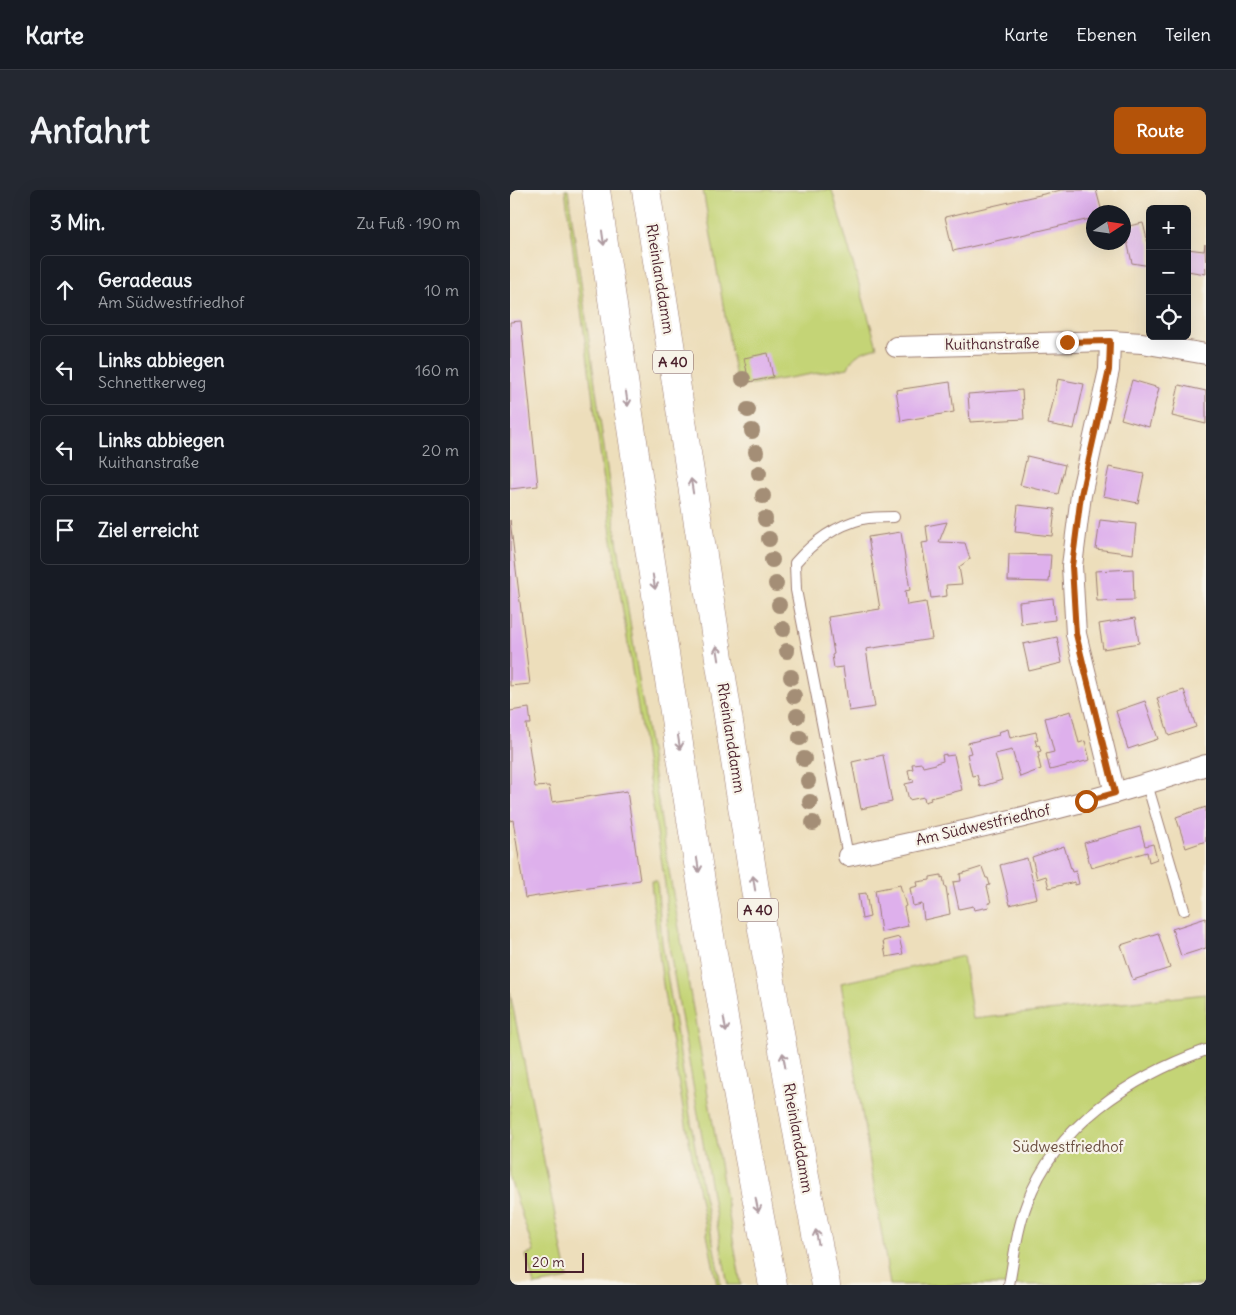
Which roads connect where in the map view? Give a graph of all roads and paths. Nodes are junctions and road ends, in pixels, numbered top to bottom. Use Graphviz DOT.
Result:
graph roads {
  1 [pos="596,190"];
  2 [pos="646,190"];
  3 [pos="1110,341"];
  4 [pos="896,347"];
  5 [pos="1206,354"];
  6 [pos="894,517"];
  7 [pos="1206,765"];
  8 [pos="1147,784"];
  9 [pos="1115,793"];
  10 [pos="848,856"];
  11 [pos="1184,910"];
  12 [pos="1206,1050"];
  13 [pos="773,1285"];
  14 [pos="826,1285"];
  15 [pos="1008,1285"];
  1 -- 13 [label="highway, one-way"];
  14 -- 2 [label="highway, Rheinlanddamm / A 40, one-way"];
  3 -- 4 [label="street, Kuithanstraße"];
  3 -- 5 [label="street, Kuithanstraße"];
  3 -- 9 [label="street"];
  6 -- 10 [label="lane"];
  7 -- 8 [label="street, Am Südwestfriedhof"];
  8 -- 9 [label="street, Am Südwestfriedhof"];
  8 -- 11 [label="lane"];
  9 -- 10 [label="street, Am Südwestfriedhof"];
  12 -- 15 [label="lane"];
}
